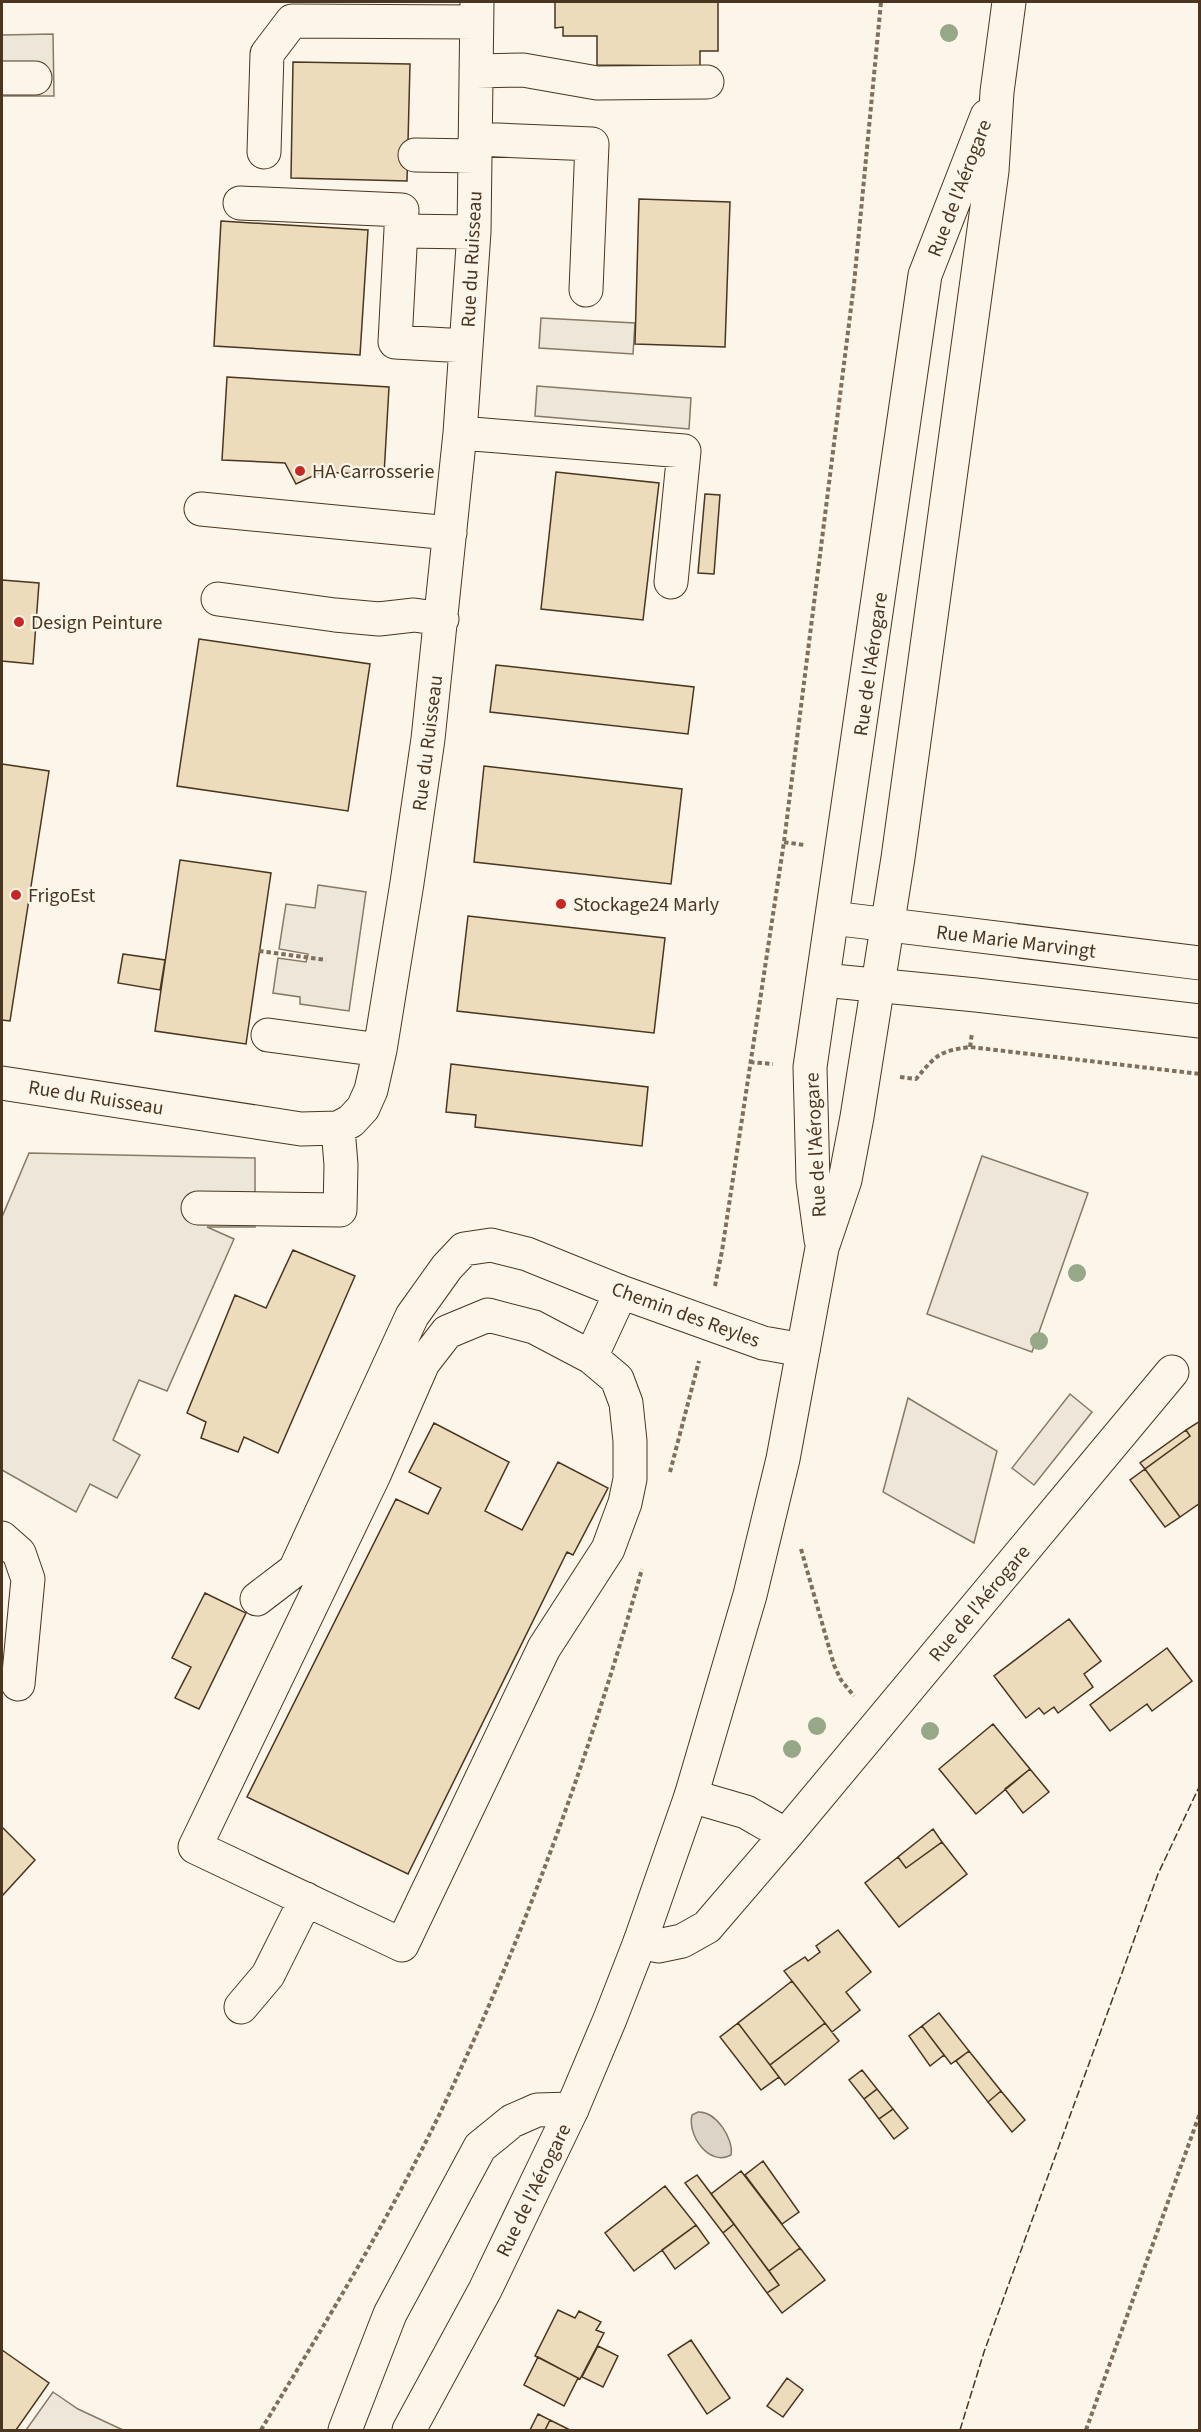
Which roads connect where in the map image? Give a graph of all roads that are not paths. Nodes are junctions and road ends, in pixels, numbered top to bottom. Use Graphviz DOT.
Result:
graph roads {
  1 [pos="1009,2"];
  2 [pos="476,12"];
  3 [pos="476,71"];
  4 [pos="2,78"];
  5 [pos="35,78"];
  6 [pos="707,81"];
  7 [pos="996,92"];
  8 [pos="475,148"];
  9 [pos="264,152"];
  10 [pos="415,155"];
  11 [pos="240,203"];
  12 [pos="401,231"];
  13 [pos="474,232"];
  14 [pos="586,290"];
  15 [pos="466,346"];
  16 [pos="460,433"];
  17 [pos="201,509"];
  18 [pos="450,533"];
  19 [pos="671,582"];
  20 [pos="218,599"];
  21 [pos="442,619"];
  22 [pos="832,918"];
  23 [pos="887,925"];
  24 [pos="1200,963"];
  25 [pos="823,980"];
  26 [pos="878,986"];
  27 [pos="1200,1021"];
  28 [pos="268,1035"];
  29 [pos="380,1050"];
  30 [pos="2,1083"];
  31 [pos="338,1128"];
  32 [pos="198,1208"];
  33 [pos="822,1248"];
  34 [pos="621,1292"];
  35 [pos="803,1350"];
  36 [pos="591,1357"];
  37 [pos="1172,1372"];
  38 [pos="2,1538"];
  39 [pos="257,1599"];
  40 [pos="18,1684"];
  41 [pos="691,1796"];
  42 [pos="786,1835"];
  43 [pos="306,1899"];
  44 [pos="640,1942"];
  45 [pos="242,2007"];
  46 [pos="572,2109"];
  47 [pos="345,2430"];
  48 [pos="409,2430"];
  1 -- 7 [label="main road, Rue de l'Aérogare"];
  2 -- 3 [label="main road, Rue du Ruisseau"];
  2 -- 9 [label="main road"];
  3 -- 6 [label="main road"];
  3 -- 8 [label="main road, Rue du Ruisseau"];
  4 -- 5 [label="main road"];
  7 -- 22 [label="main road, Rue de l'Aérogare"];
  7 -- 23 [label="main road, Rue de l'Aérogare"];
  8 -- 10 [label="main road"];
  8 -- 13 [label="main road, Rue du Ruisseau"];
  8 -- 14 [label="main road"];
  11 -- 12 [label="main road"];
  12 -- 13 [label="main road"];
  12 -- 15 [label="main road"];
  13 -- 15 [label="main road, Rue du Ruisseau"];
  15 -- 16 [label="main road, Rue du Ruisseau"];
  16 -- 18 [label="main road, Rue du Ruisseau"];
  16 -- 19 [label="main road"];
  17 -- 18 [label="main road"];
  18 -- 21 [label="main road, Rue du Ruisseau"];
  20 -- 21 [label="main road"];
  21 -- 29 [label="main road, Rue du Ruisseau"];
  22 -- 23 [label="main road, Rue Marie Marvingt"];
  22 -- 25 [label="main road, Rue de l'Aérogare"];
  23 -- 24 [label="main road, Rue Marie Marvingt"];
  23 -- 26 [label="main road, Rue de l'Aérogare"];
  25 -- 26 [label="main road"];
  25 -- 33 [label="main road, Rue de l'Aérogare"];
  26 -- 27 [label="main road"];
  26 -- 33 [label="main road, Rue de l'Aérogare"];
  28 -- 29 [label="main road"];
  29 -- 31 [label="main road, Rue du Ruisseau"];
  30 -- 31 [label="main road, Rue du Ruisseau"];
  31 -- 32 [label="main road"];
  33 -- 35 [label="main road, Rue de l'Aérogare"];
  34 -- 35 [label="main road, Chemin des Reyles"];
  34 -- 36 [label="main road"];
  34 -- 39 [label="main road, Chemin des Reyles"];
  35 -- 41 [label="main road, Rue de l'Aérogare"];
  36 -- 43 [label="main road"];
  36 -- 43 [label="main road"];
  37 -- 42 [label="main road, Rue de l'Aérogare"];
  38 -- 40 [label="main road"];
  41 -- 42 [label="main road"];
  41 -- 44 [label="main road, Rue de l'Aérogare"];
  42 -- 44 [label="main road, Rue de l'Aérogare"];
  43 -- 45 [label="main road"];
  44 -- 46 [label="main road, Rue de l'Aérogare"];
  46 -- 47 [label="main road"];
  46 -- 48 [label="main road, Rue de l'Aérogare"];
}
